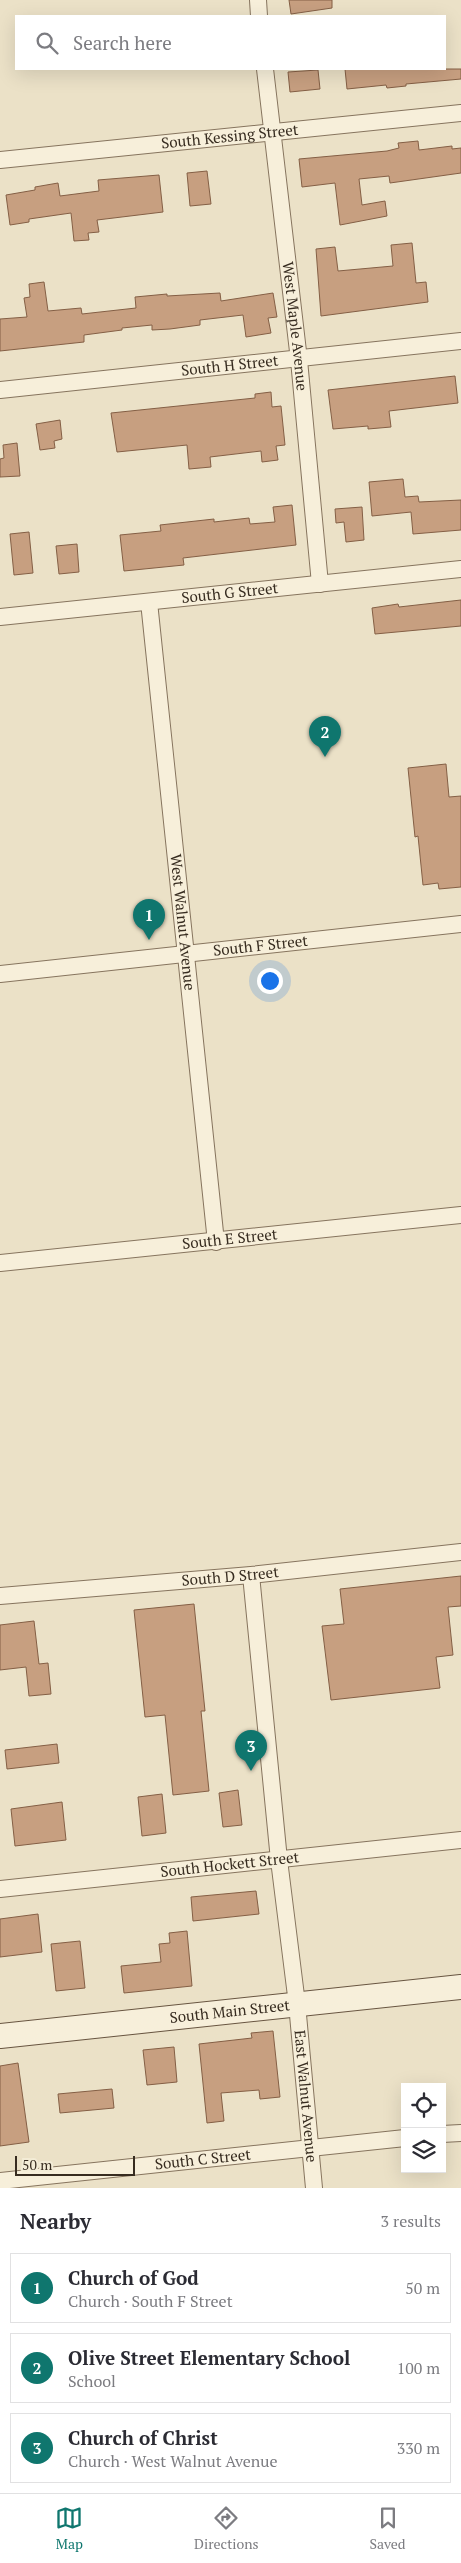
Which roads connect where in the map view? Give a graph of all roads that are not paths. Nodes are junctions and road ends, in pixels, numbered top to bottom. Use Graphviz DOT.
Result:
graph roads {
  1 [pos="258,0"];
  2 [pos="260,15"];
  3 [pos="265,70"];
  4 [pos="461,113"];
  5 [pos="271,133"];
  6 [pos="0,160"];
  7 [pos="461,341"];
  8 [pos="299,360"];
  9 [pos="0,390"];
  10 [pos="461,569"];
  11 [pos="320,584"];
  12 [pos="149,602"];
  13 [pos="0,617"];
  14 [pos="461,924"];
  15 [pos="186,954"];
  16 [pos="0,974"];
  17 [pos="461,1215"];
  18 [pos="216,1242"];
  19 [pos="0,1263"];
  20 [pos="461,1552"];
  21 [pos="251,1575"];
  22 [pos="0,1596"];
  23 [pos="461,1840"];
  24 [pos="279,1860"];
  25 [pos="0,1889"];
  26 [pos="461,1987"];
  27 [pos="297,2004"];
  28 [pos="0,2036"];
  29 [pos="461,2133"];
  30 [pos="446,2134"];
  31 [pos="401,2138"];
  32 [pos="310,2147"];
  33 [pos="0,2181"];
  34 [pos="314,2188"];
  1 -- 2 [label="street"];
  3 -- 5 [label="street, West Maple Avenue"];
  4 -- 5 [label="street, South Kessing Street"];
  5 -- 6 [label="street, South Kessing Street"];
  5 -- 8 [label="street, West Maple Avenue"];
  7 -- 8 [label="street, South H Street"];
  8 -- 9 [label="street, South H Street"];
  8 -- 11 [label="street, West Maple Avenue"];
  10 -- 11 [label="street, South G Street"];
  11 -- 12 [label="street, South G Street"];
  12 -- 13 [label="street, South G Street"];
  12 -- 15 [label="street, West Walnut Avenue"];
  14 -- 15 [label="street, South F Street"];
  15 -- 16 [label="street, South F Street"];
  15 -- 18 [label="street, West Walnut Avenue"];
  17 -- 18 [label="street, South E Street"];
  18 -- 19 [label="street, South E Street"];
  20 -- 21 [label="street, South D Street"];
  21 -- 22 [label="street, South D Street"];
  21 -- 24 [label="street"];
  23 -- 24 [label="street, South Hockett Street"];
  24 -- 25 [label="street, South Hockett Street"];
  24 -- 27 [label="street"];
  26 -- 27 [label="main road, South Main Street"];
  27 -- 28 [label="main road, South Main Street"];
  27 -- 32 [label="street, East Walnut Avenue"];
  29 -- 30 [label="street"];
  31 -- 32 [label="street, South C Street"];
  32 -- 33 [label="street, South C Street"];
  32 -- 34 [label="street, East Walnut Avenue"];
}
